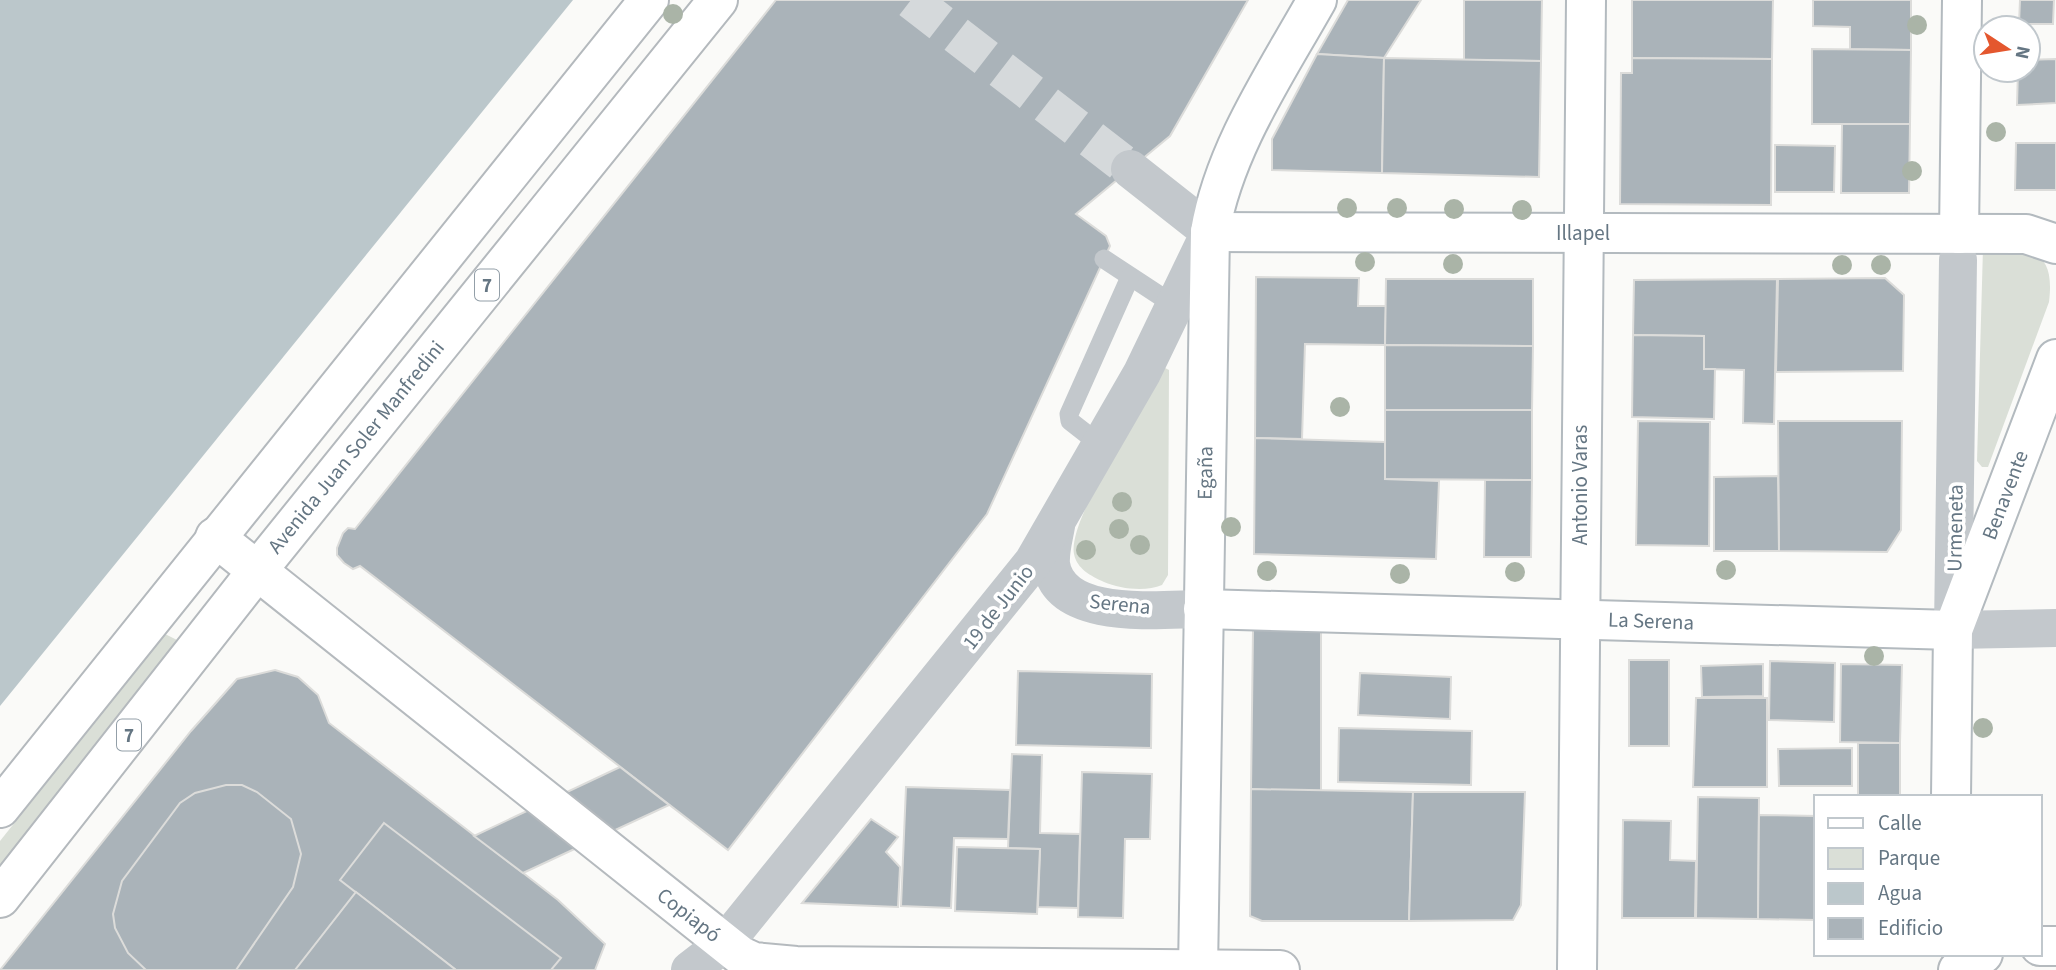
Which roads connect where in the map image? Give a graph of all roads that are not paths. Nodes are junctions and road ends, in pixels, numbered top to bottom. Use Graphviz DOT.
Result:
graph roads {
  1 [pos="649,0"];
  2 [pos="718,0"];
  3 [pos="1317,0"];
  4 [pos="1586,0"];
  5 [pos="1962,0"];
  6 [pos="615,41"];
  7 [pos="1130,169"];
  8 [pos="1210,232"];
  9 [pos="1582,233"];
  10 [pos="2056,244"];
  11 [pos="1958,247"];
  12 [pos="1104,259"];
  13 [pos="462,262"];
  14 [pos="1130,277"];
  15 [pos="1174,305"];
  16 [pos="2056,359"];
  17 [pos="1102,446"];
  18 [pos="1056,526"];
  19 [pos="215,537"];
  20 [pos="257,570"];
  21 [pos="1203,609"];
  22 [pos="1247,609"];
  23 [pos="1580,619"];
  24 [pos="2056,628"];
  25 [pos="1953,630"];
  26 [pos="1951,795"];
  27 [pos="0,808"];
  28 [pos="0,898"];
  29 [pos="1980,956"];
  30 [pos="727,957"];
  31 [pos="690,970"];
  32 [pos="1198,970"];
  33 [pos="1279,970"];
  34 [pos="1577,970"];
  35 [pos="1958,970"];
  1 -- 6 [label="main road"];
  2 -- 20 [label="main road, Avenida Juan Soler Manfredini / 7"];
  3 -- 8 [label="main road, Egaña"];
  4 -- 9 [label="main road, Antonio Varas"];
  5 -- 11 [label="main road, Urmeneta"];
  6 -- 13 [label="lane"];
  6 -- 19 [label="main road"];
  7 -- 8 [label="street"];
  8 -- 9 [label="main road, Illapel"];
  8 -- 15 [label="street, 19 de Junio"];
  8 -- 21 [label="main road, Egaña"];
  9 -- 11 [label="main road, Illapel"];
  9 -- 23 [label="main road, Antonio Varas"];
  10 -- 11 [label="main road, Illapel"];
  11 -- 25 [label="street, Urmeneta"];
  12 -- 14 [label="lane"];
  14 -- 15 [label="lane"];
  14 -- 17 [label="lane"];
  15 -- 17 [label="street, 19 de Junio"];
  16 -- 25 [label="main road, Benavente"];
  17 -- 18 [label="street, 19 de Junio"];
  18 -- 21 [label="street, Serena"];
  18 -- 30 [label="street, 19 de Junio"];
  19 -- 20 [label="main road, Copiapó"];
  19 -- 27 [label="main road"];
  20 -- 28 [label="main road, Avenida Juan Soler Manfredini / 7"];
  20 -- 30 [label="main road, Copiapó"];
  21 -- 22 [label="main road, Serena"];
  21 -- 32 [label="main road, Egaña"];
  22 -- 23 [label="main road, La Serena"];
  23 -- 25 [label="main road, La Serena"];
  23 -- 34 [label="main road, Antonio Varas"];
  24 -- 25 [label="street, La Serena"];
  25 -- 26 [label="main road, Urmeneta"];
  29 -- 35 [label="main road"];
  30 -- 31 [label="street, 19 de Junio"];
  30 -- 32 [label="main road, Copiapó"];
  32 -- 33 [label="main road, Copiapó"];
}
